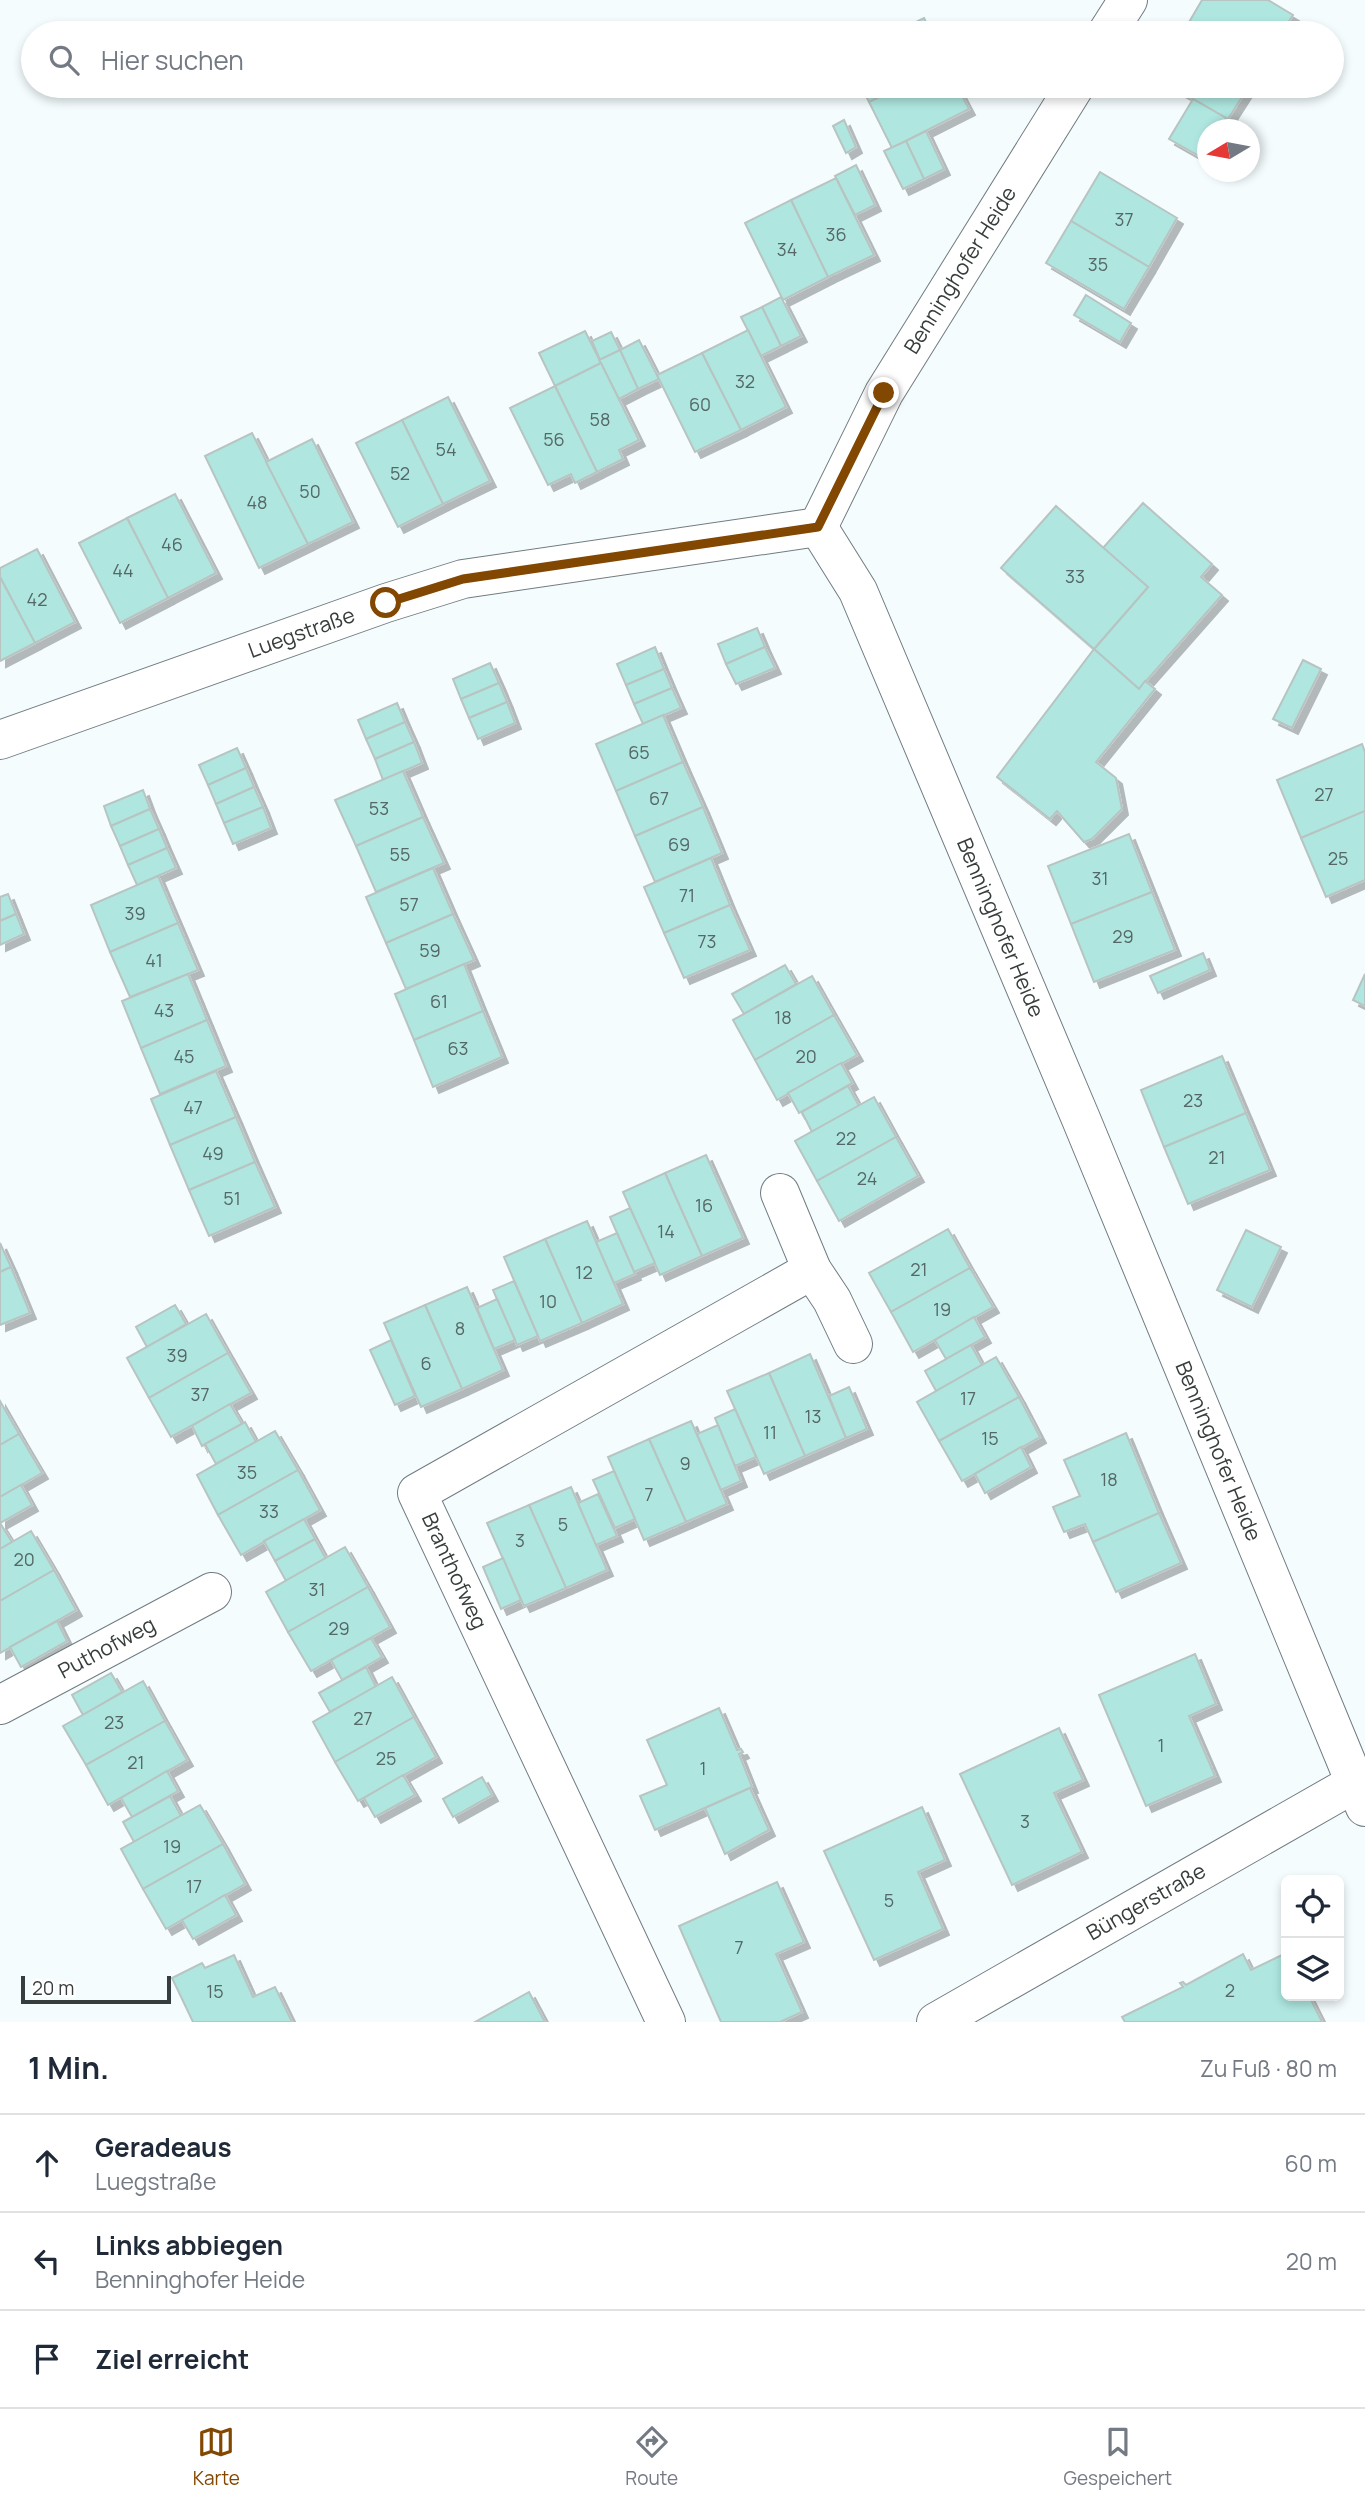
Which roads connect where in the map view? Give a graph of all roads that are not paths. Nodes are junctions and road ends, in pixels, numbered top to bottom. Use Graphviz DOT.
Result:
graph roads {
  1 [pos="1128,0"];
  2 [pos="1115,21"];
  3 [pos="1068,98"];
  4 [pos="818,527"];
  5 [pos="0,740"];
  6 [pos="780,1193"];
  7 [pos="812,1270"];
  8 [pos="853,1344"];
  9 [pos="212,1592"];
  10 [pos="0,1705"];
  11 [pos="1360,1795"];
  12 [pos="666,2022"];
  13 [pos="936,2022"];
  1 -- 2 [label="street"];
  3 -- 4 [label="street, Benninghofer Heide"];
  4 -- 5 [label="street, Luegstraße"];
  4 -- 11 [label="street, Benninghofer Heide"];
  6 -- 7 [label="street"];
  7 -- 8 [label="street"];
  7 -- 12 [label="street, Branthofweg"];
  9 -- 10 [label="street, Puthofweg"];
  11 -- 13 [label="street, Büngerstraße"];
}
